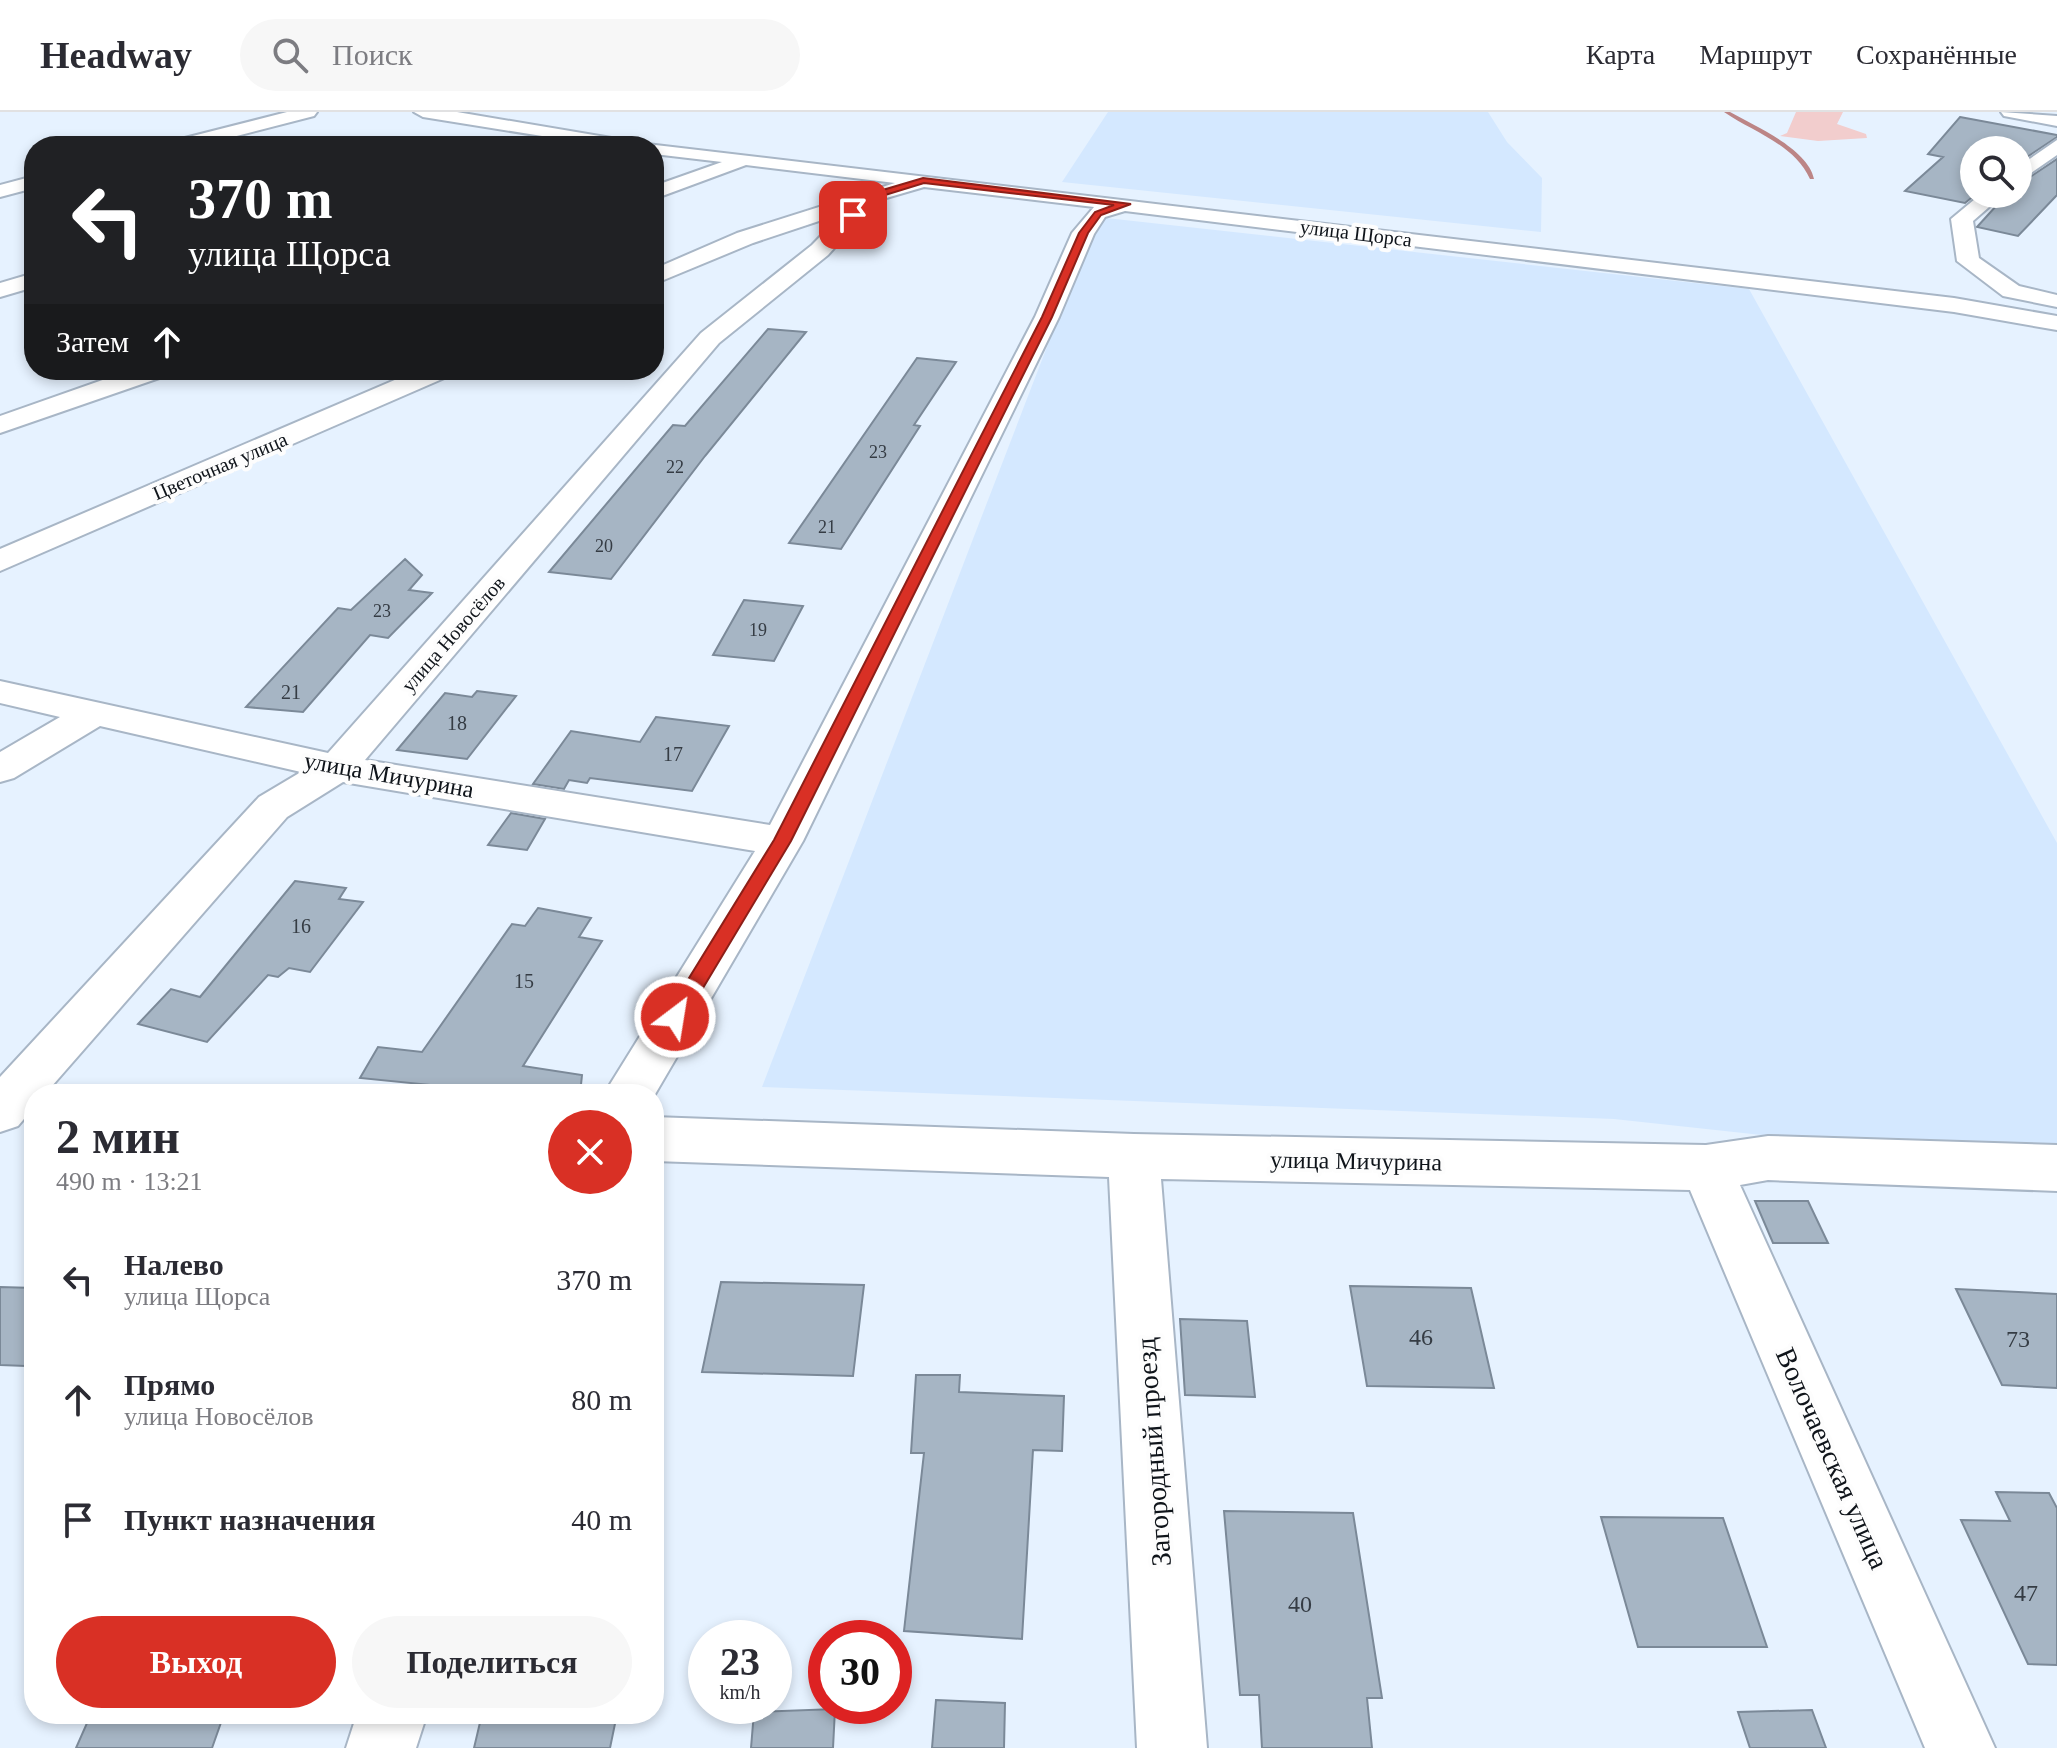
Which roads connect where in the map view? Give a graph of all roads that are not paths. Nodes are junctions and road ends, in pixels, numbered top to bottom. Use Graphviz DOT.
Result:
graph roads {
  1 [pos="308,112"];
  2 [pos="423,112"];
  3 [pos="2010,112"];
  4 [pos="2057,121"];
  5 [pos="532,131"];
  6 [pos="215,136"];
  7 [pos="515,136"];
  8 [pos="568,136"];
  9 [pos="2057,146"];
  10 [pos="664,149"];
  11 [pos="748,160"];
  12 [pos="2032,165"];
  13 [pos="923,181"];
  14 [pos="24,185"];
  15 [pos="664,189"];
  16 [pos="0,191"];
  17 [pos="869,197"];
  18 [pos="1126,204"];
  19 [pos="1976,208"];
  20 [pos="664,273"];
  21 [pos="24,283"];
  22 [pos="0,290"];
  23 [pos="2057,303"];
  24 [pos="2057,323"];
  25 [pos="128,380"];
  26 [pos="417,380"];
  27 [pos="0,425"];
  28 [pos="0,561"];
  29 [pos="0,692"];
  30 [pos="93,714"];
  31 [pos="337,768"];
  32 [pos="0,769"];
  33 [pos="782,841"];
  34 [pos="24,1084"];
  35 [pos="24,1084"];
  36 [pos="635,1084"];
  37 [pos="0,1111"];
  38 [pos="664,1139"];
  39 [pos="1134,1156"];
  40 [pos="1706,1168"];
  41 [pos="2057,1168"];
  42 [pos="389,1724"];
  43 [pos="381,1748"];
  44 [pos="1172,1748"];
  45 [pos="1960,1748"];
  1 -- 6 [label="street"];
  2 -- 5 [label="street"];
  3 -- 4 [label="street"];
  5 -- 7 [label="street"];
  5 -- 8 [label="street"];
  9 -- 12 [label="street"];
  10 -- 11 [label="street, улица Щорса"];
  11 -- 13 [label="street, улица Щорса"];
  11 -- 15 [label="street"];
  13 -- 17 [label="street"];
  13 -- 18 [label="street, улица Щорса"];
  14 -- 16 [label="street"];
  17 -- 20 [label="street"];
  17 -- 31 [label="street, улица Новосёлов"];
  18 -- 24 [label="street, улица Щорса"];
  18 -- 33 [label="street"];
  19 -- 23 [label="street"];
  21 -- 22 [label="street"];
  25 -- 27 [label="street"];
  26 -- 28 [label="street, Цветочная улица"];
  29 -- 30 [label="street, улица Мичурина"];
  30 -- 31 [label="street, улица Мичурина"];
  30 -- 32 [label="street"];
  31 -- 33 [label="street, улица Мичурина"];
  31 -- 34 [label="street, улица Новосёлов"];
  33 -- 36 [label="street"];
  35 -- 37 [label="street, улица Новосёлов"];
  38 -- 39 [label="street, улица Мичурина"];
  39 -- 40 [label="street, улица Мичурина"];
  39 -- 44 [label="street, Загородный проезд"];
  40 -- 41 [label="street, улица Мичурина"];
  40 -- 45 [label="street, Волочаевская улица"];
  42 -- 43 [label="street"];
}
